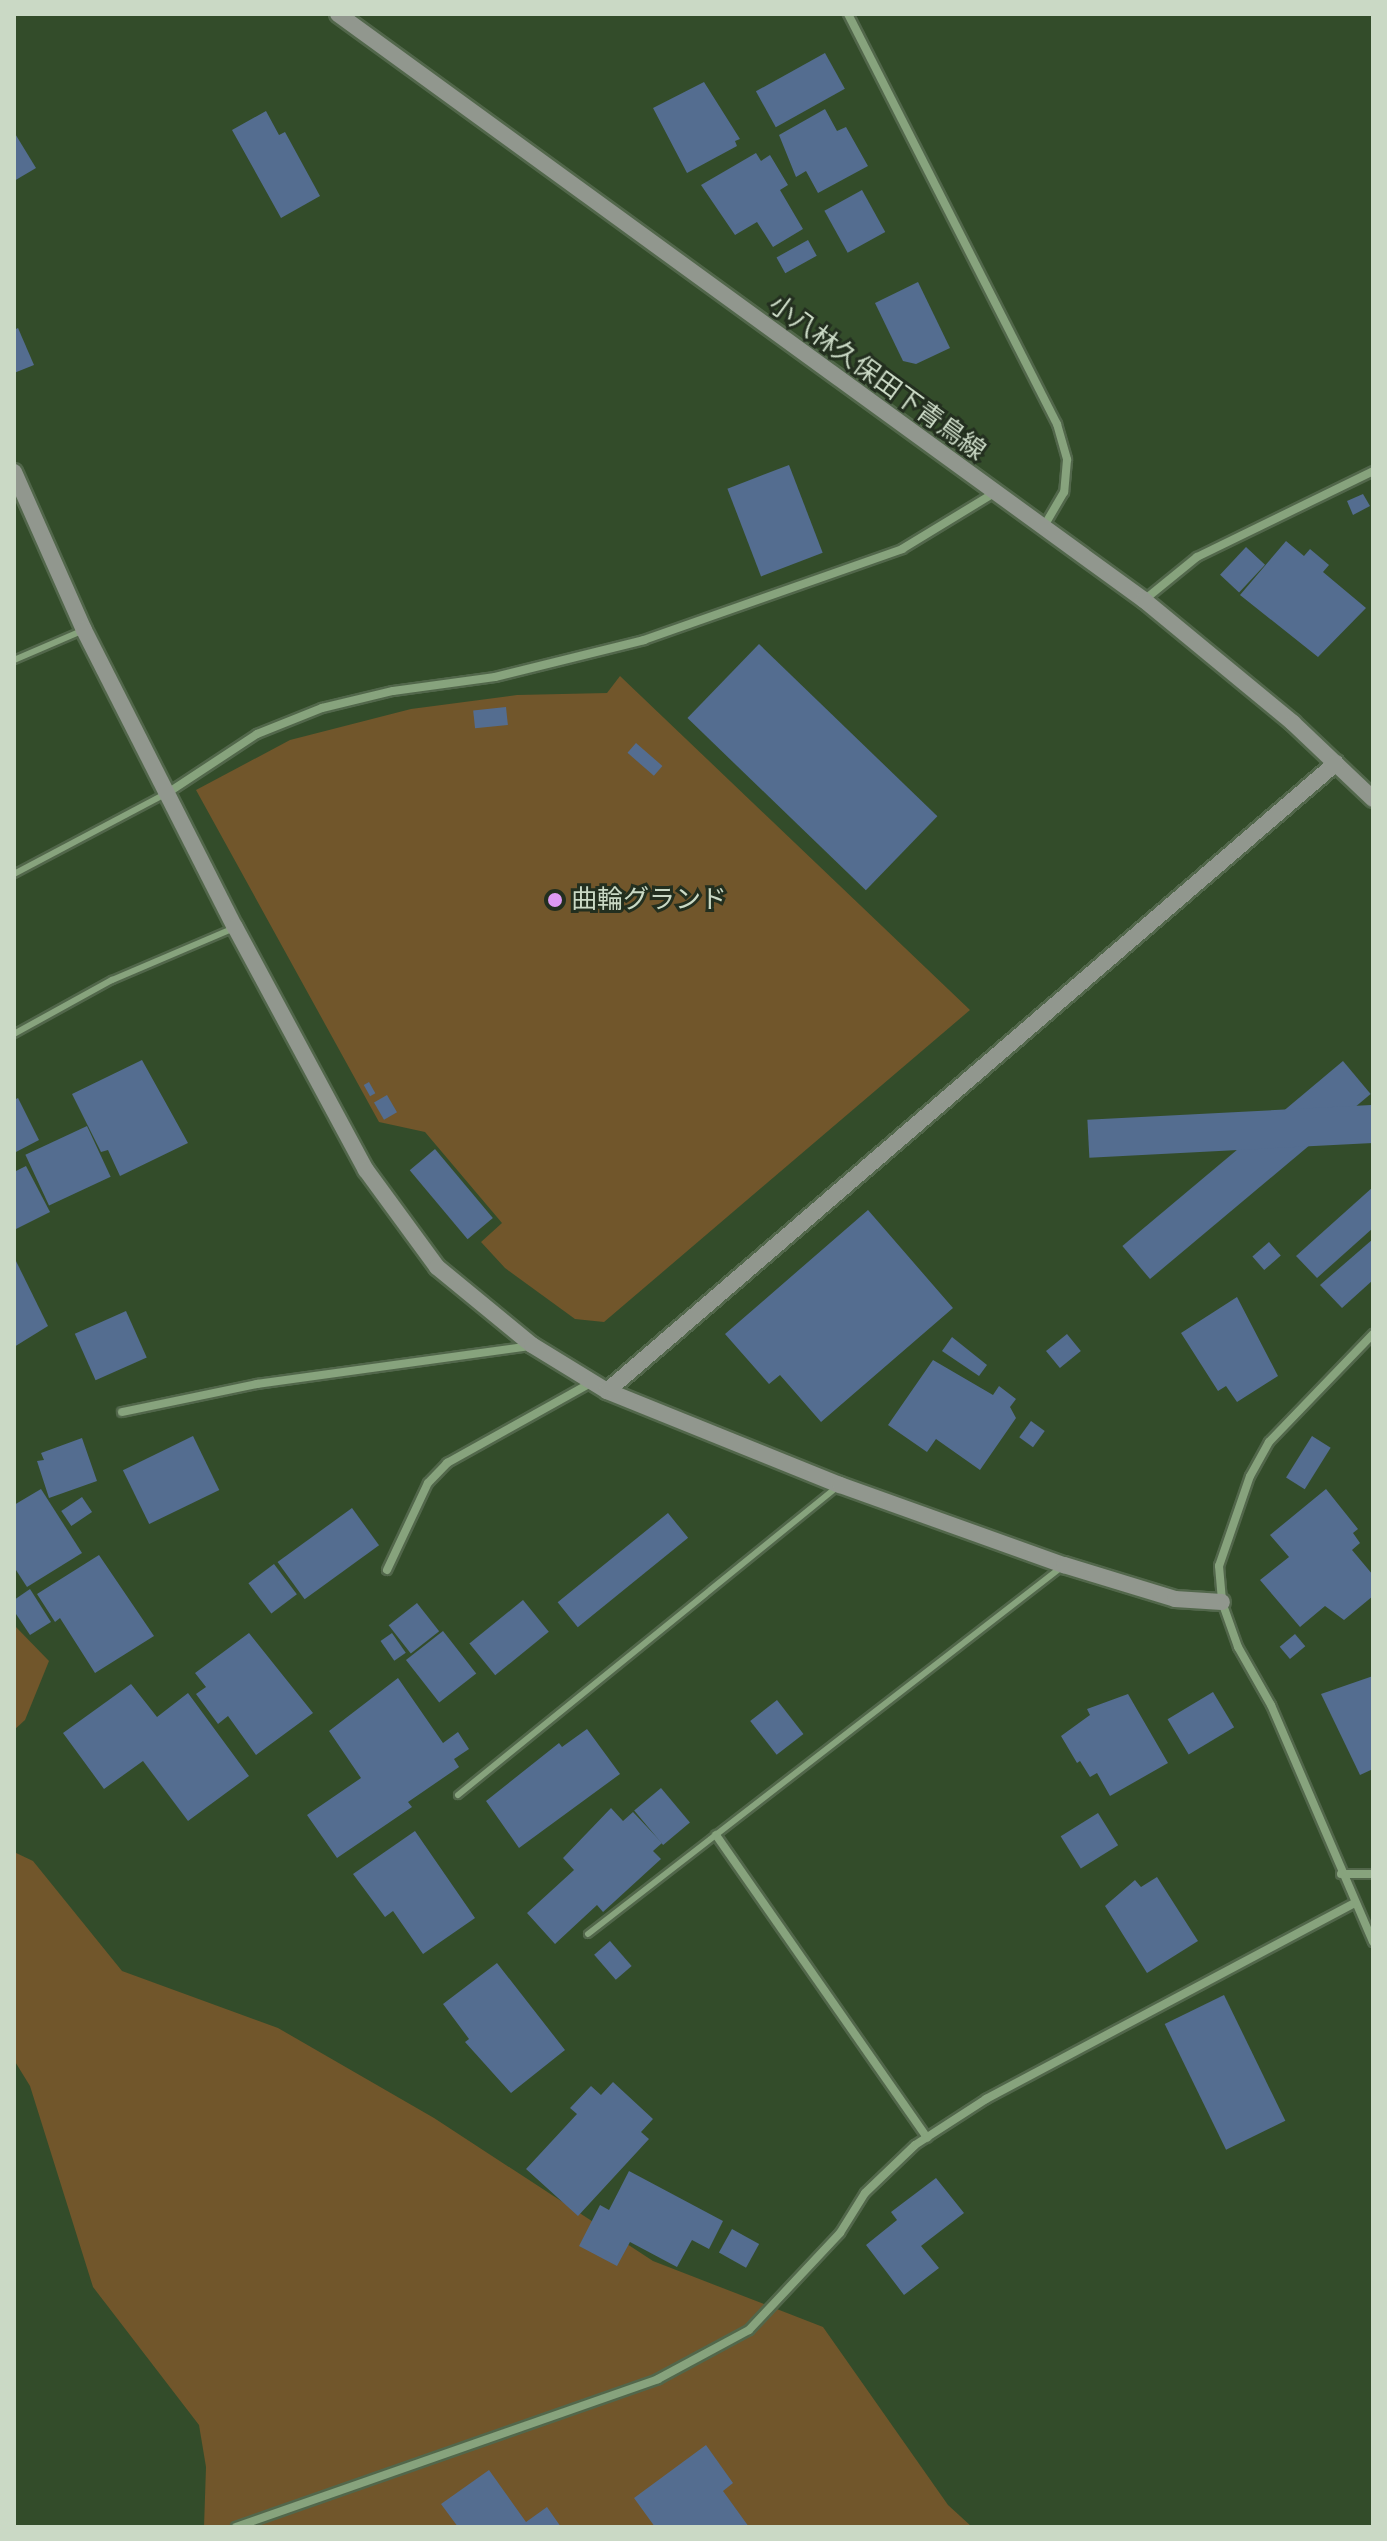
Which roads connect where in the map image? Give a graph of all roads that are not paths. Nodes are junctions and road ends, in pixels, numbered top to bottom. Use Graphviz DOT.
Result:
graph roads {
  1 [pos="338,14"];
  2 [pos="848,14"];
  3 [pos="1373,471"];
  4 [pos="14,472"];
  5 [pos="994,493"];
  6 [pos="1043,529"];
  7 [pos="1144,600"];
  8 [pos="84,630"];
  9 [pos="14,660"];
  10 [pos="1336,763"];
  11 [pos="165,794"];
  12 [pos="1373,799"];
  13 [pos="14,874"];
  14 [pos="235,927"];
  15 [pos="14,1034"];
  16 [pos="1373,1334"];
  17 [pos="532,1345"];
  18 [pos="591,1383"];
  19 [pos="607,1391"];
  20 [pos="122,1412"];
  21 [pos="840,1485"];
  22 [pos="1064,1565"];
  23 [pos="387,1570"];
  24 [pos="1222,1602"];
  25 [pos="458,1795"];
  26 [pos="716,1835"];
  27 [pos="1341,1874"];
  28 [pos="1373,1874"];
  29 [pos="1355,1903"];
  30 [pos="588,1934"];
  31 [pos="1373,1942"];
  32 [pos="927,2138"];
  33 [pos="236,2527"];
  1 -- 5 [label="street, 小八林久保田下青鳥線"];
  2 -- 6 [label="street"];
  3 -- 7 [label="street"];
  4 -- 8 [label="street"];
  5 -- 6 [label="street, 小八林久保田下青鳥線"];
  5 -- 11 [label="street"];
  6 -- 7 [label="street, 小八林久保田下青鳥線"];
  7 -- 10 [label="street, 小八林久保田下青鳥線"];
  8 -- 9 [label="lane"];
  8 -- 11 [label="street"];
  10 -- 12 [label="street, 小八林久保田下青鳥線"];
  10 -- 19 [label="street"];
  11 -- 13 [label="lane"];
  11 -- 14 [label="street"];
  14 -- 15 [label="lane"];
  14 -- 17 [label="street"];
  16 -- 24 [label="street"];
  17 -- 18 [label="street"];
  17 -- 20 [label="street"];
  18 -- 19 [label="street"];
  18 -- 23 [label="street"];
  19 -- 21 [label="street"];
  21 -- 22 [label="street"];
  21 -- 25 [label="lane"];
  22 -- 24 [label="street"];
  22 -- 26 [label="lane"];
  24 -- 27 [label="street"];
  26 -- 30 [label="lane"];
  26 -- 32 [label="street"];
  27 -- 28 [label="street"];
  27 -- 29 [label="street"];
  29 -- 31 [label="street"];
  29 -- 32 [label="street"];
  32 -- 33 [label="street"];
}
